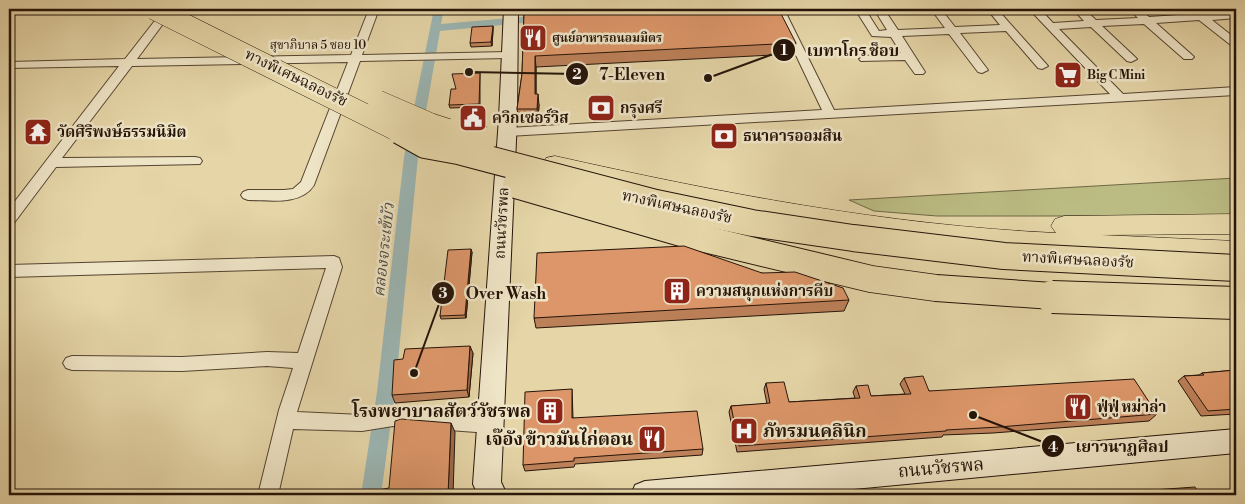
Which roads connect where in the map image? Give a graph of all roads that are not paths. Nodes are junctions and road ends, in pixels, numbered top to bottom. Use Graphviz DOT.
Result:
graph roads {
  1 [pos="154,9"];
  2 [pos="169,9"];
  3 [pos="185,9"];
  4 [pos="374,9"];
  5 [pos="780,9"];
  6 [pos="860,9"];
  7 [pos="878,9"];
  8 [pos="936,9"];
  9 [pos="992,9"];
  10 [pos="1034,9"];
  11 [pos="1078,9"];
  12 [pos="1134,9"];
  13 [pos="1192,9"];
  14 [pos="1236,15"];
  15 [pos="1201,16"];
  16 [pos="510,18"];
  17 [pos="1147,20"];
  18 [pos="1094,23"];
  19 [pos="1050,26"];
  20 [pos="1009,28"];
  21 [pos="953,31"];
  22 [pos="895,35"];
  23 [pos="1236,44"];
  24 [pos="508,55"];
  25 [pos="909,56"];
  26 [pos="1188,56"];
  27 [pos="354,58"];
  28 [pos="865,59"];
  29 [pos="1131,60"];
  30 [pos="129,62"];
  31 [pos="9,65"];
  32 [pos="1042,66"];
  33 [pos="982,70"];
  34 [pos="919,72"];
  35 [pos="1236,91"];
  36 [pos="1120,98"];
  37 [pos="830,115"];
  38 [pos="507,132"];
  39 [pos="425,145"];
  40 [pos="195,161"];
  41 [pos="51,163"];
  42 [pos="248,195"];
  43 [pos="9,219"];
  44 [pos="862,224"];
  45 [pos="1236,224"];
  46 [pos="1236,252"];
  47 [pos="1236,268"];
  48 [pos="9,271"];
  49 [pos="1236,304"];
  50 [pos="303,361"];
  51 [pos="72,363"];
  52 [pos="287,420"];
  53 [pos="490,424"];
  54 [pos="1236,441"];
  55 [pos="268,495"];
  56 [pos="492,495"];
  57 [pos="645,495"];
  1 -- 39 [label="highway, ทางพิเศษฉลองรัช, bridge"];
  2 -- 30 [label="street"];
  3 -- 44 [label="highway, ทางพิเศษฉลองรัช, bridge"];
  4 -- 27 [label="street"];
  5 -- 37 [label="street"];
  6 -- 22 [label="street"];
  7 -- 22 [label="street"];
  8 -- 21 [label="street"];
  9 -- 20 [label="street"];
  10 -- 19 [label="street"];
  11 -- 18 [label="street"];
  12 -- 17 [label="street"];
  13 -- 15 [label="street"];
  14 -- 15 [label="street"];
  15 -- 17 [label="street"];
  15 -- 23 [label="street"];
  16 -- 24 [label="main road, ถนนวัชรพล"];
  17 -- 18 [label="street"];
  17 -- 26 [label="street"];
  18 -- 19 [label="street"];
  18 -- 29 [label="street"];
  19 -- 36 [label="street"];
  20 -- 21 [label="street"];
  20 -- 32 [label="street"];
  21 -- 22 [label="street"];
  21 -- 33 [label="street"];
  22 -- 25 [label="street"];
  24 -- 27 [label="street, สุขาภิบาล 5 ซอย 10"];
  24 -- 38 [label="main road, ถนนวัชรพล"];
  25 -- 28 [label="street"];
  25 -- 34 [label="street"];
  27 -- 30 [label="street, สุขาภิบาล 5 ซอย 10"];
  27 -- 42 [label="street"];
  30 -- 31 [label="street, สุขาภิบาล 5 ซอย 10"];
  30 -- 41 [label="street"];
  35 -- 36 [label="street"];
  36 -- 37 [label="street"];
  37 -- 38 [label="street"];
  38 -- 53 [label="main road, ถนนวัชรพล"];
  39 -- 47 [label="highway, ทางพิเศษฉลองรัช, bridge"];
  39 -- 49 [label="highway, bridge"];
  40 -- 41 [label="street"];
  41 -- 43 [label="street"];
  44 -- 45 [label="highway"];
  44 -- 46 [label="highway, ทางพิเศษฉลองรัช"];
  48 -- 50 [label="street"];
  50 -- 51 [label="street"];
  50 -- 52 [label="street"];
  52 -- 53 [label="street"];
  52 -- 55 [label="street"];
  53 -- 56 [label="main road, ถนนวัชรพล"];
  54 -- 57 [label="main road, ถนนวัชรพล"];
}
